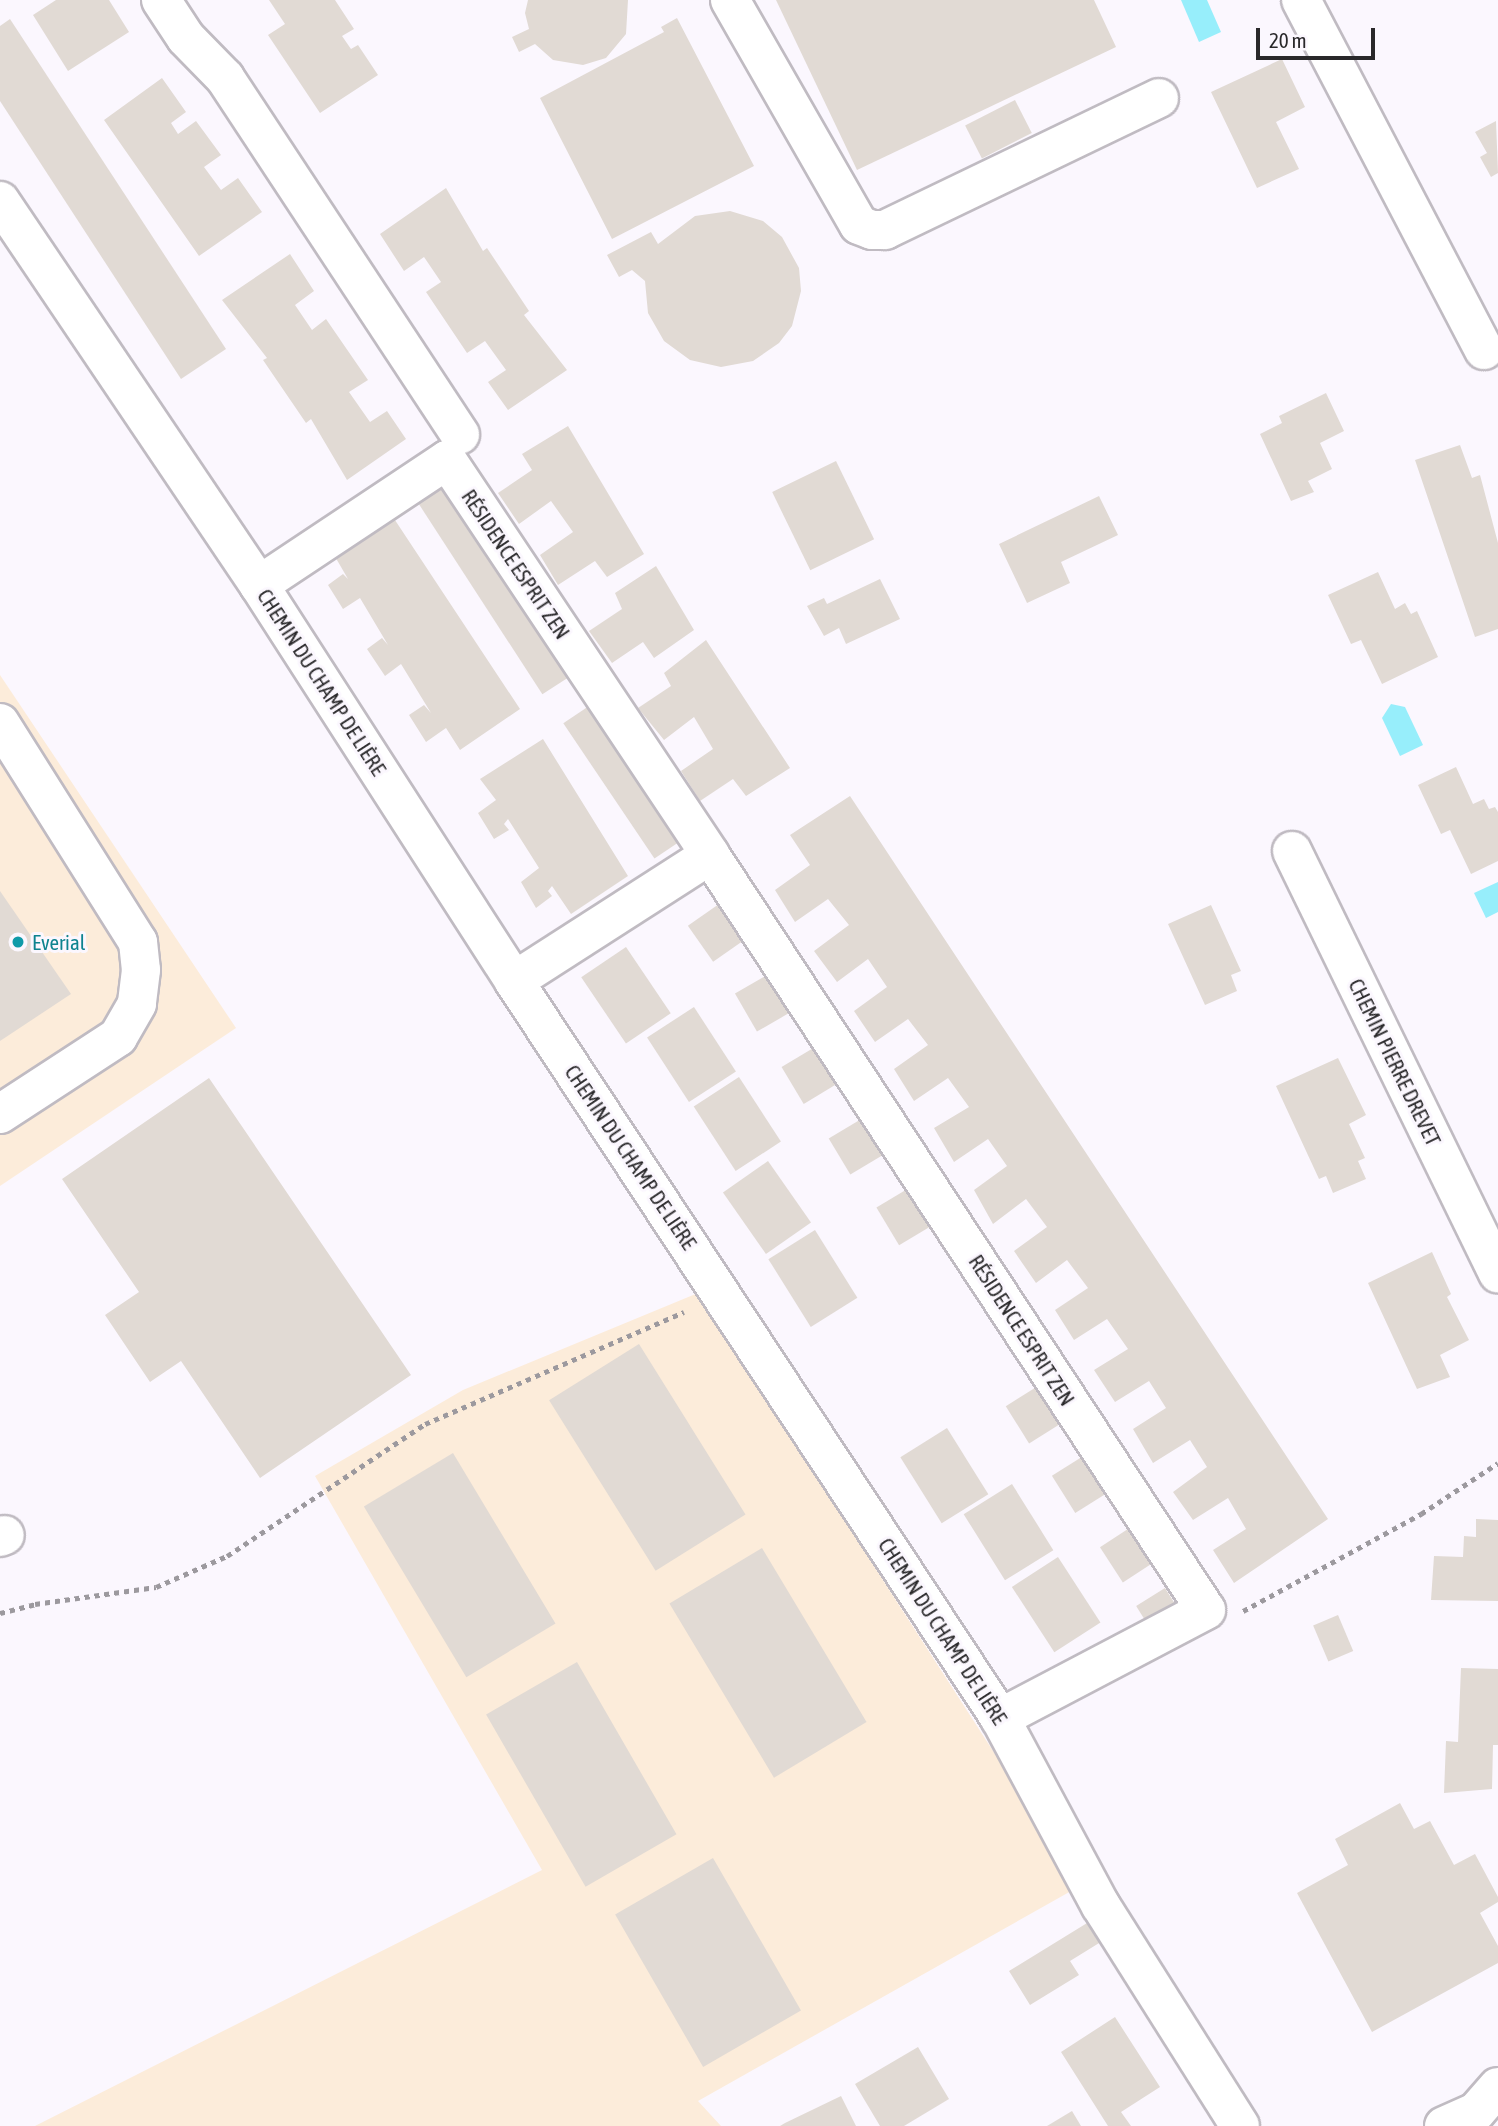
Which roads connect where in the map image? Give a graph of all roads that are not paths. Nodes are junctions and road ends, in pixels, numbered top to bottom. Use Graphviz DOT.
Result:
graph roads {
  1 [pos="161,0"];
  2 [pos="730,0"];
  3 [pos="1301,0"];
  4 [pos="1159,98"];
  5 [pos="0,201"];
  6 [pos="1484,350"];
  7 [pos="460,434"];
  8 [pos="259,585"];
  9 [pos="0,723"];
  10 [pos="1292,850"];
  11 [pos="710,855"];
  12 [pos="514,981"];
  13 [pos="0,1114"];
  14 [pos="1498,1274"];
  15 [pos="1000,1718"];
  16 [pos="1498,2087"];
  17 [pos="1240,2126"];
  18 [pos="1444,2126"];
  1 -- 7 [label="street"];
  2 -- 4 [label="street"];
  3 -- 6 [label="street"];
  5 -- 8 [label="street, CHEMIN DU CHAMP DE LIÈRE"];
  8 -- 11 [label="street, RÉSIDENCE ESPRIT ZEN"];
  8 -- 12 [label="street, CHEMIN DU CHAMP DE LIÈRE"];
  9 -- 13 [label="street"];
  10 -- 14 [label="street, CHEMIN PIERRE DREVET"];
  11 -- 12 [label="street"];
  11 -- 15 [label="street, RÉSIDENCE ESPRIT ZEN"];
  12 -- 15 [label="street, CHEMIN DU CHAMP DE LIÈRE"];
  15 -- 17 [label="street, CHEMIN DU CHAMP DE LIÈRE"];
  16 -- 18 [label="street"];
}
